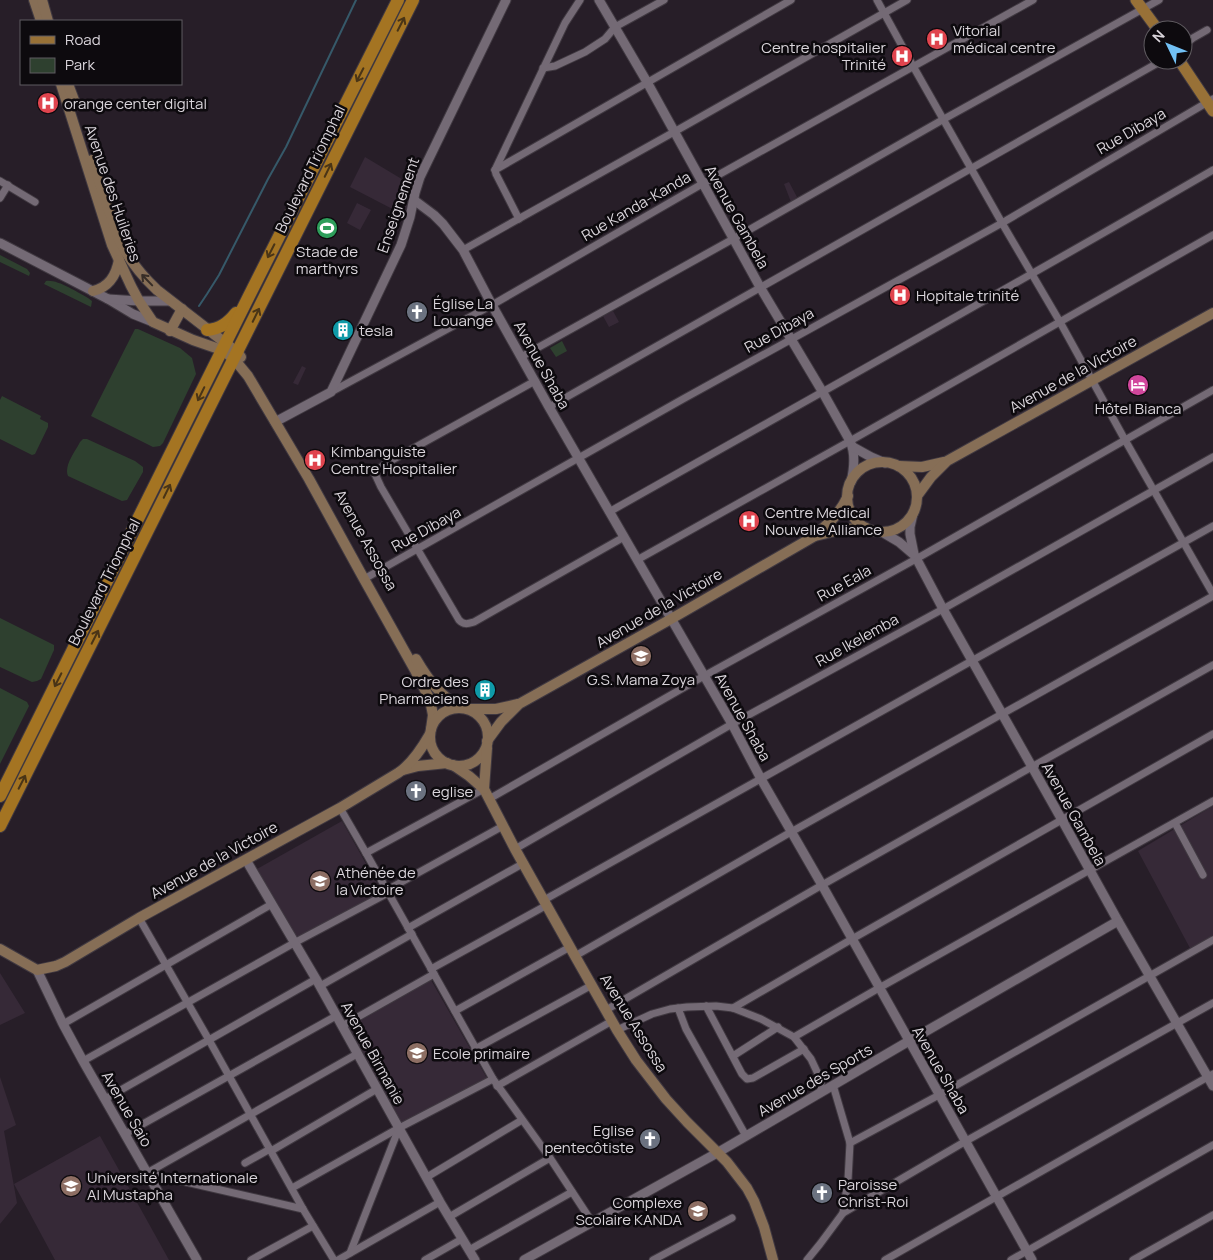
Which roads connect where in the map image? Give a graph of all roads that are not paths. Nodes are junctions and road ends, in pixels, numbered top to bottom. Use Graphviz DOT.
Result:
graph roads {
  1 [pos="34,0"];
  2 [pos="42,0"];
  3 [pos="398,0"];
  4 [pos="413,0"];
  5 [pos="506,0"];
  6 [pos="580,0"];
  7 [pos="599,0"];
  8 [pos="664,0"];
  9 [pos="791,0"];
  10 [pos="878,0"];
  11 [pos="907,0"];
  12 [pos="1033,0"];
  13 [pos="1159,0"];
  14 [pos="1140,5"];
  15 [pos="885,12"];
  16 [pos="41,20"];
  17 [pos="48,20"];
  18 [pos="1151,20"];
  19 [pos="614,27"];
  20 [pos="1207,30"];
  21 [pos="1193,38"];
  22 [pos="913,66"];
  23 [pos="543,68"];
  24 [pos="1145,70"];
  25 [pos="1186,70"];
  26 [pos="647,82"];
  27 [pos="61,85"];
  28 [pos="68,85"];
  29 [pos="1211,104"];
  30 [pos="944,119"];
  31 [pos="674,132"];
  32 [pos="972,168"];
  33 [pos="495,170"];
  34 [pos="1213,170"];
  35 [pos="0,181"];
  36 [pos="702,184"];
  37 [pos="8,185"];
  38 [pos="0,198"];
  39 [pos="414,200"];
  40 [pos="35,202"];
  41 [pos="519,219"];
  42 [pos="109,223"];
  43 [pos="1002,223"];
  44 [pos="1213,235"];
  45 [pos="734,239"];
  46 [pos="0,244"];
  47 [pos="463,250"];
  48 [pos="119,260"];
  49 [pos="1033,274"];
  50 [pos="760,287"];
  51 [pos="93,292"];
  52 [pos="108,299"];
  53 [pos="170,300"];
  54 [pos="247,300"];
  55 [pos="139,301"];
  56 [pos="492,305"];
  57 [pos="182,309"];
  58 [pos="1213,314"];
  59 [pos="153,322"];
  60 [pos="1060,322"];
  61 [pos="207,330"];
  62 [pos="170,331"];
  63 [pos="791,339"];
  64 [pos="224,347"];
  65 [pos="236,355"];
  66 [pos="521,357"];
  67 [pos="1092,380"];
  68 [pos="535,381"];
  69 [pos="1213,390"];
  70 [pos="330,392"];
  71 [pos="822,392"];
  72 [pos="549,407"];
  73 [pos="278,421"];
  74 [pos="1124,440"];
  75 [pos="851,444"];
  76 [pos="1213,457"];
  77 [pos="578,458"];
  78 [pos="947,461"];
  79 [pos="886,463"];
  80 [pos="897,466"];
  81 [pos="851,482"];
  82 [pos="1153,490"];
  83 [pos="848,496"];
  84 [pos="917,496"];
  85 [pos="610,512"];
  86 [pos="913,514"];
  87 [pos="1213,526"];
  88 [pos="866,528"];
  89 [pos="882,532"];
  90 [pos="624,537"];
  91 [pos="813,537"];
  92 [pos="1184,543"];
  93 [pos="417,550"];
  94 [pos="915,557"];
  95 [pos="637,560"];
  96 [pos="366,578"];
  97 [pos="1213,595"];
  98 [pos="943,609"];
  99 [pos="672,619"];
  100 [pos="973,661"];
  101 [pos="1213,665"];
  102 [pos="418,668"];
  103 [pos="704,676"];
  104 [pos="519,704"];
  105 [pos="464,709"];
  106 [pos="1002,714"];
  107 [pos="732,724"];
  108 [pos="431,732"];
  109 [pos="1213,734"];
  110 [pos="487,742"];
  111 [pos="450,764"];
  112 [pos="1032,766"];
  113 [pos="403,770"];
  114 [pos="761,779"];
  115 [pos="484,789"];
  116 [pos="0,796"];
  117 [pos="489,799"];
  118 [pos="1213,801"];
  119 [pos="340,808"];
  120 [pos="1062,820"];
  121 [pos="1,822"];
  122 [pos="1175,823"];
  123 [pos="503,826"];
  124 [pos="791,832"];
  125 [pos="515,849"];
  126 [pos="366,853"];
  127 [pos="246,860"];
  128 [pos="524,863"];
  129 [pos="1090,869"];
  130 [pos="1203,875"];
  131 [pos="822,885"];
  132 [pos="387,891"];
  133 [pos="546,902"];
  134 [pos="272,904"];
  135 [pos="139,918"];
  136 [pos="1118,921"];
  137 [pos="410,931"];
  138 [pos="852,939"];
  139 [pos="1213,940"];
  140 [pos="294,942"];
  141 [pos="0,949"];
  142 [pos="573,952"];
  143 [pos="166,965"];
  144 [pos="37,970"];
  145 [pos="432,972"];
  146 [pos="1149,976"];
  147 [pos="318,983"];
  148 [pos="592,985"];
  149 [pos="879,988"];
  150 [pos="187,1002"];
  151 [pos="1213,1003"];
  152 [pos="706,1006"];
  153 [pos="678,1008"];
  154 [pos="733,1008"];
  155 [pos="606,1010"];
  156 [pos="455,1012"];
  157 [pos="336,1016"];
  158 [pos="63,1024"];
  159 [pos="1176,1024"];
  160 [pos="342,1026"];
  161 [pos="615,1026"];
  162 [pos="778,1027"];
  163 [pos="794,1037"];
  164 [pos="209,1040"];
  165 [pos="909,1041"];
  166 [pos="475,1049"];
  167 [pos="804,1049"];
  168 [pos="357,1054"];
  169 [pos="733,1056"];
  170 [pos="83,1061"];
  171 [pos="1210,1075"];
  172 [pos="229,1077"];
  173 [pos="493,1079"];
  174 [pos="833,1085"];
  175 [pos="497,1086"];
  176 [pos="1213,1086"];
  177 [pos="377,1089"];
  178 [pos="821,1092"];
  179 [pos="939,1095"];
  180 [pos="105,1099"];
  181 [pos="251,1115"];
  182 [pos="522,1120"];
  183 [pos="399,1128"];
  184 [pos="125,1134"];
  185 [pos="746,1136"];
  186 [pos="966,1141"];
  187 [pos="850,1143"];
  188 [pos="1213,1145"];
  189 [pos="271,1150"];
  190 [pos="717,1153"];
  191 [pos="550,1158"];
  192 [pos="245,1163"];
  193 [pos="147,1173"];
  194 [pos="427,1177"];
  195 [pos="292,1188"];
  196 [pos="572,1192"];
  197 [pos="997,1196"];
  198 [pos="440,1202"];
  199 [pos="303,1209"];
  200 [pos="843,1213"];
  201 [pos="1213,1215"];
  202 [pos="449,1217"];
  203 [pos="732,1218"];
  204 [pos="592,1222"];
  205 [pos="312,1226"];
  206 [pos="462,1239"];
  207 [pos="469,1250"];
  208 [pos="1027,1251"];
  209 [pos="350,1253"];
  210 [pos="770,1258"];
  211 [pos="197,1260"];
  212 [pos="251,1260"];
  213 [pos="334,1260"];
  214 [pos="338,1260"];
  215 [pos="425,1260"];
  216 [pos="475,1260"];
  217 [pos="524,1260"];
  218 [pos="653,1260"];
  219 [pos="807,1260"];
  220 [pos="885,1260"];
  221 [pos="1011,1260"];
  222 [pos="1032,1260"];
  223 [pos="1134,1260"];
  1 -- 16 [label="main road"];
  2 -- 17 [label="main road"];
  3 -- 54 [label="highway, Boulevard Triomphal, one-way"];
  65 -- 4 [label="highway, Boulevard Triomphal, one-way"];
  5 -- 39 [label="street, Enseignement"];
  6 -- 23 [label="street"];
  7 -- 19 [label="street, Avenue Gambela"];
  8 -- 19 [label="street"];
  9 -- 26 [label="street"];
  10 -- 15 [label="street"];
  11 -- 15 [label="street"];
  12 -- 22 [label="street, Rue Kanda-Kanda"];
  13 -- 14 [label="street"];
  14 -- 18 [label="main road"];
  14 -- 30 [label="street"];
  15 -- 22 [label="street"];
  15 -- 31 [label="street"];
  19 -- 23 [label="street"];
  19 -- 26 [label="street, Avenue Gambela"];
  20 -- 21 [label="street"];
  22 -- 30 [label="street"];
  22 -- 36 [label="street, Rue Kanda-Kanda"];
  23 -- 33 [label="street"];
  24 -- 32 [label="street"];
  25 -- 29 [label="main road"];
  26 -- 31 [label="street, Avenue Gambela"];
  26 -- 33 [label="street"];
  27 -- 42 [label="main road, Avenue des Huileries"];
  28 -- 42 [label="main road, Avenue des Huileries"];
  29 -- 43 [label="street, Rue Dibaya"];
  30 -- 32 [label="street"];
  30 -- 45 [label="street"];
  31 -- 36 [label="street, Avenue Gambela"];
  31 -- 41 [label="street"];
  32 -- 43 [label="street"];
  32 -- 50 [label="street"];
  33 -- 41 [label="street"];
  34 -- 49 [label="street"];
  35 -- 37 [label="street"];
  36 -- 45 [label="street, Avenue Gambela"];
  36 -- 56 [label="street, Rue Kanda-Kanda"];
  37 -- 38 [label="street"];
  37 -- 40 [label="street"];
  39 -- 47 [label="street, Avenue Shaba"];
  39 -- 70 [label="street, Enseignement"];
  41 -- 47 [label="street"];
  42 -- 48 [label="main road, Avenue des Huileries"];
  53 -- 42 [label="main road, Avenue des Huileries, one-way"];
  43 -- 49 [label="street"];
  43 -- 63 [label="street, Rue Dibaya"];
  44 -- 60 [label="street"];
  45 -- 50 [label="street, Avenue Gambela"];
  45 -- 66 [label="street"];
  46 -- 51 [label="street"];
  47 -- 56 [label="street, Avenue Shaba"];
  48 -- 51 [label="main road"];
  48 -- 55 [label="main road, Avenue des Huileries"];
  49 -- 60 [label="street"];
  49 -- 71 [label="street"];
  50 -- 63 [label="street, Avenue Gambela"];
  50 -- 72 [label="street"];
  51 -- 52 [label="street"];
  52 -- 55 [label="street"];
  52 -- 59 [label="street"];
  53 -- 55 [label="street"];
  53 -- 57 [label="main road, Avenue des Huileries"];
  54 -- 61 [label="highway"];
  54 -- 64 [label="highway, Boulevard Triomphal"];
  55 -- 59 [label="main road, Avenue des Huileries"];
  56 -- 66 [label="street, Avenue Shaba"];
  56 -- 70 [label="street, Rue Kanda-Kanda"];
  57 -- 61 [label="main road, Avenue des Huileries"];
  57 -- 62 [label="main road"];
  58 -- 67 [label="main road, Avenue de la Victoire"];
  59 -- 62 [label="main road, Avenue des Huileries"];
  60 -- 67 [label="street"];
  60 -- 75 [label="street"];
  61 -- 64 [label="main road, Avenue des Huileries"];
  62 -- 64 [label="main road, Avenue des Huileries"];
  63 -- 71 [label="street, Avenue Gambela"];
  63 -- 77 [label="street, Rue Dibaya"];
  64 -- 65 [label="main road, Avenue Assossa"];
  64 -- 116 [label="highway, Boulevard Triomphal, one-way"];
  65 -- 73 [label="main road, Avenue Assossa"];
  121 -- 65 [label="highway, Boulevard Triomphal, one-way"];
  66 -- 68 [label="street, Avenue Shaba"];
  67 -- 74 [label="street"];
  67 -- 78 [label="main road, Avenue de la Victoire"];
  68 -- 72 [label="street, Avenue Shaba"];
  68 -- 93 [label="street"];
  69 -- 74 [label="street, Rue Eala"];
  70 -- 73 [label="street"];
  71 -- 75 [label="street, Avenue Gambela"];
  71 -- 85 [label="street"];
  72 -- 77 [label="street, Avenue Shaba"];
  73 -- 96 [label="main road, Avenue Assossa"];
  74 -- 82 [label="street"];
  74 -- 94 [label="street, Rue Eala"];
  75 -- 79 [label="street"];
  75 -- 81 [label="street"];
  75 -- 95 [label="street"];
  76 -- 82 [label="street, Rue Ikelemba"];
  77 -- 85 [label="street, Avenue Shaba"];
  77 -- 93 [label="street, Rue Dibaya"];
  78 -- 80 [label="main road"];
  78 -- 84 [label="main road"];
  79 -- 80 [label="main road"];
  79 -- 81 [label="main road"];
  80 -- 84 [label="main road"];
  81 -- 83 [label="main road"];
  82 -- 92 [label="street"];
  82 -- 98 [label="street, Rue Ikelemba"];
  83 -- 88 [label="main road"];
  83 -- 91 [label="main road"];
  84 -- 86 [label="main road"];
  85 -- 90 [label="street, Avenue Shaba"];
  86 -- 89 [label="main road"];
  86 -- 94 [label="street"];
  87 -- 92 [label="street"];
  88 -- 89 [label="main road"];
  88 -- 91 [label="main road"];
  89 -- 94 [label="street"];
  90 -- 93 [label="street"];
  90 -- 95 [label="street, Avenue Shaba"];
  91 -- 99 [label="main road, Avenue de la Victoire"];
  92 -- 97 [label="street"];
  92 -- 100 [label="street"];
  93 -- 96 [label="street, Rue Dibaya"];
  94 -- 98 [label="street, Avenue Gambela"];
  94 -- 103 [label="street, Rue Eala"];
  95 -- 99 [label="street, Avenue Shaba"];
  96 -- 102 [label="main road, Avenue Assossa"];
  97 -- 106 [label="street"];
  98 -- 100 [label="street, Avenue Gambela"];
  98 -- 107 [label="street, Rue Ikelemba"];
  99 -- 103 [label="street, Avenue Shaba"];
  99 -- 104 [label="main road, Avenue de la Victoire"];
  100 -- 106 [label="street, Avenue Gambela"];
  100 -- 114 [label="street"];
  101 -- 112 [label="street"];
  102 -- 105 [label="main road"];
  102 -- 108 [label="main road"];
  103 -- 107 [label="street, Avenue Shaba"];
  103 -- 117 [label="street, Rue Eala"];
  104 -- 105 [label="main road"];
  104 -- 110 [label="main road"];
  105 -- 108 [label="main road"];
  105 -- 110 [label="main road"];
  106 -- 112 [label="street, Avenue Gambela"];
  106 -- 124 [label="street"];
  107 -- 114 [label="street, Avenue Shaba"];
  107 -- 125 [label="street, Rue Ikelemba"];
  108 -- 111 [label="main road"];
  108 -- 113 [label="main road"];
  109 -- 120 [label="street"];
  110 -- 111 [label="main road"];
  110 -- 115 [label="main road"];
  111 -- 113 [label="main road"];
  111 -- 115 [label="main road"];
  112 -- 120 [label="street, Avenue Gambela"];
  112 -- 131 [label="street"];
  113 -- 119 [label="main road, Avenue de la Victoire"];
  114 -- 124 [label="street, Avenue Shaba"];
  114 -- 133 [label="street"];
  115 -- 117 [label="main road, Avenue Assossa"];
  115 -- 126 [label="street"];
  117 -- 123 [label="main road, Avenue Assossa"];
  118 -- 122 [label="street"];
  119 -- 126 [label="street"];
  119 -- 127 [label="main road, Avenue de la Victoire"];
  120 -- 129 [label="street, Avenue Gambela"];
  120 -- 138 [label="street"];
  122 -- 129 [label="street"];
  122 -- 130 [label="street"];
  123 -- 125 [label="main road, Avenue Assossa"];
  123 -- 132 [label="street"];
  124 -- 131 [label="street, Avenue Shaba"];
  124 -- 142 [label="street"];
  125 -- 128 [label="main road, Avenue Assossa"];
  126 -- 132 [label="street"];
  127 -- 134 [label="street, Avenue Birmanie"];
  127 -- 135 [label="main road, Avenue de la Victoire"];
  128 -- 133 [label="main road, Avenue Assossa"];
  128 -- 137 [label="street"];
  129 -- 136 [label="street, Avenue Gambela"];
  129 -- 149 [label="street"];
  131 -- 138 [label="street, Avenue Shaba"];
  131 -- 155 [label="street"];
  132 -- 137 [label="street"];
  132 -- 140 [label="street"];
  133 -- 142 [label="main road, Avenue Assossa"];
  133 -- 145 [label="street"];
  134 -- 140 [label="street, Avenue Birmanie"];
  134 -- 143 [label="street"];
  135 -- 143 [label="street"];
  135 -- 144 [label="main road, Avenue de la Victoire"];
  136 -- 146 [label="street, Avenue Gambela"];
  136 -- 165 [label="street, Avenue des Sports"];
  137 -- 145 [label="street"];
  137 -- 147 [label="street"];
  138 -- 149 [label="street, Avenue Shaba"];
  138 -- 154 [label="street"];
  139 -- 146 [label="street"];
  140 -- 147 [label="street, Avenue Birmanie"];
  140 -- 150 [label="street"];
  141 -- 144 [label="main road"];
  142 -- 148 [label="main road, Avenue Assossa"];
  142 -- 156 [label="street"];
  143 -- 150 [label="street"];
  143 -- 158 [label="street"];
  144 -- 158 [label="street, Avenue Saio"];
  145 -- 156 [label="street"];
  145 -- 160 [label="street"];
  146 -- 159 [label="street, Avenue Gambela"];
  146 -- 179 [label="street"];
  147 -- 157 [label="street, Avenue Birmanie"];
  147 -- 164 [label="street"];
  148 -- 155 [label="main road, Avenue Assossa"];
  148 -- 166 [label="street"];
  149 -- 163 [label="street"];
  149 -- 165 [label="street, Avenue Shaba"];
  150 -- 164 [label="street"];
  150 -- 170 [label="street"];
  151 -- 159 [label="street"];
  152 -- 153 [label="street"];
  152 -- 154 [label="street"];
  152 -- 169 [label="street"];
  153 -- 161 [label="street"];
  153 -- 185 [label="street"];
  154 -- 162 [label="street"];
  155 -- 161 [label="main road, Avenue Assossa"];
  156 -- 166 [label="street"];
  157 -- 160 [label="street, Avenue Birmanie"];
  157 -- 172 [label="street"];
  158 -- 170 [label="street, Avenue Saio"];
  159 -- 171 [label="street, Avenue Gambela"];
  159 -- 186 [label="street"];
  160 -- 168 [label="street, Avenue Birmanie"];
  161 -- 175 [label="street"];
  161 -- 190 [label="main road, Avenue Assossa"];
  162 -- 163 [label="street"];
  162 -- 169 [label="street"];
  163 -- 167 [label="street"];
  164 -- 172 [label="street"];
  164 -- 180 [label="street"];
  165 -- 174 [label="street, Avenue des Sports"];
  165 -- 179 [label="street, Avenue Shaba"];
  166 -- 173 [label="street"];
  167 -- 169 [label="street"];
  167 -- 178 [label="street"];
  168 -- 177 [label="street, Avenue Birmanie"];
  168 -- 181 [label="street"];
  170 -- 180 [label="street, Avenue Saio"];
  171 -- 176 [label="street, Avenue Gambela"];
  171 -- 197 [label="street"];
  172 -- 181 [label="street"];
  172 -- 184 [label="street"];
  173 -- 175 [label="street"];
  173 -- 183 [label="street"];
  174 -- 178 [label="street, Avenue des Sports"];
  174 -- 187 [label="street"];
  175 -- 182 [label="street"];
  177 -- 183 [label="street, Avenue Birmanie"];
  177 -- 189 [label="street"];
  178 -- 185 [label="street, Avenue des Sports"];
  179 -- 186 [label="street, Avenue Shaba"];
  179 -- 187 [label="street"];
  180 -- 184 [label="street, Avenue Saio"];
  181 -- 189 [label="street"];
  181 -- 193 [label="street"];
  182 -- 191 [label="street"];
  182 -- 194 [label="street"];
  183 -- 194 [label="street, Avenue Birmanie"];
  183 -- 195 [label="street"];
  183 -- 209 [label="street"];
  184 -- 193 [label="street, Avenue Saio"];
  185 -- 190 [label="street, Avenue des Sports"];
  186 -- 197 [label="street, Avenue Shaba"];
  186 -- 200 [label="street"];
  187 -- 200 [label="street"];
  188 -- 208 [label="street"];
  189 -- 192 [label="street"];
  189 -- 195 [label="street"];
  190 -- 204 [label="street, Avenue des Sports"];
  190 -- 210 [label="main road, Avenue Assossa"];
  191 -- 196 [label="street"];
  191 -- 202 [label="street"];
  193 -- 199 [label="street"];
  193 -- 211 [label="street, Avenue Saio"];
  194 -- 198 [label="street, Avenue Birmanie"];
  195 -- 199 [label="street"];
  196 -- 204 [label="street"];
  196 -- 207 [label="street"];
  197 -- 208 [label="street, Avenue Shaba"];
  197 -- 220 [label="street"];
  198 -- 202 [label="street, Avenue Birmanie"];
  198 -- 209 [label="street"];
  199 -- 205 [label="street"];
  200 -- 219 [label="street"];
  201 -- 223 [label="street"];
  202 -- 206 [label="street, Avenue Birmanie"];
  203 -- 218 [label="street"];
  204 -- 217 [label="street, Avenue des Sports"];
  205 -- 212 [label="street"];
  205 -- 213 [label="street"];
  206 -- 207 [label="street, Avenue Birmanie"];
  206 -- 215 [label="street"];
  207 -- 216 [label="street, Avenue Birmanie"];
  208 -- 221 [label="street"];
  208 -- 222 [label="street, Avenue Shaba"];
  209 -- 214 [label="street"];
}
